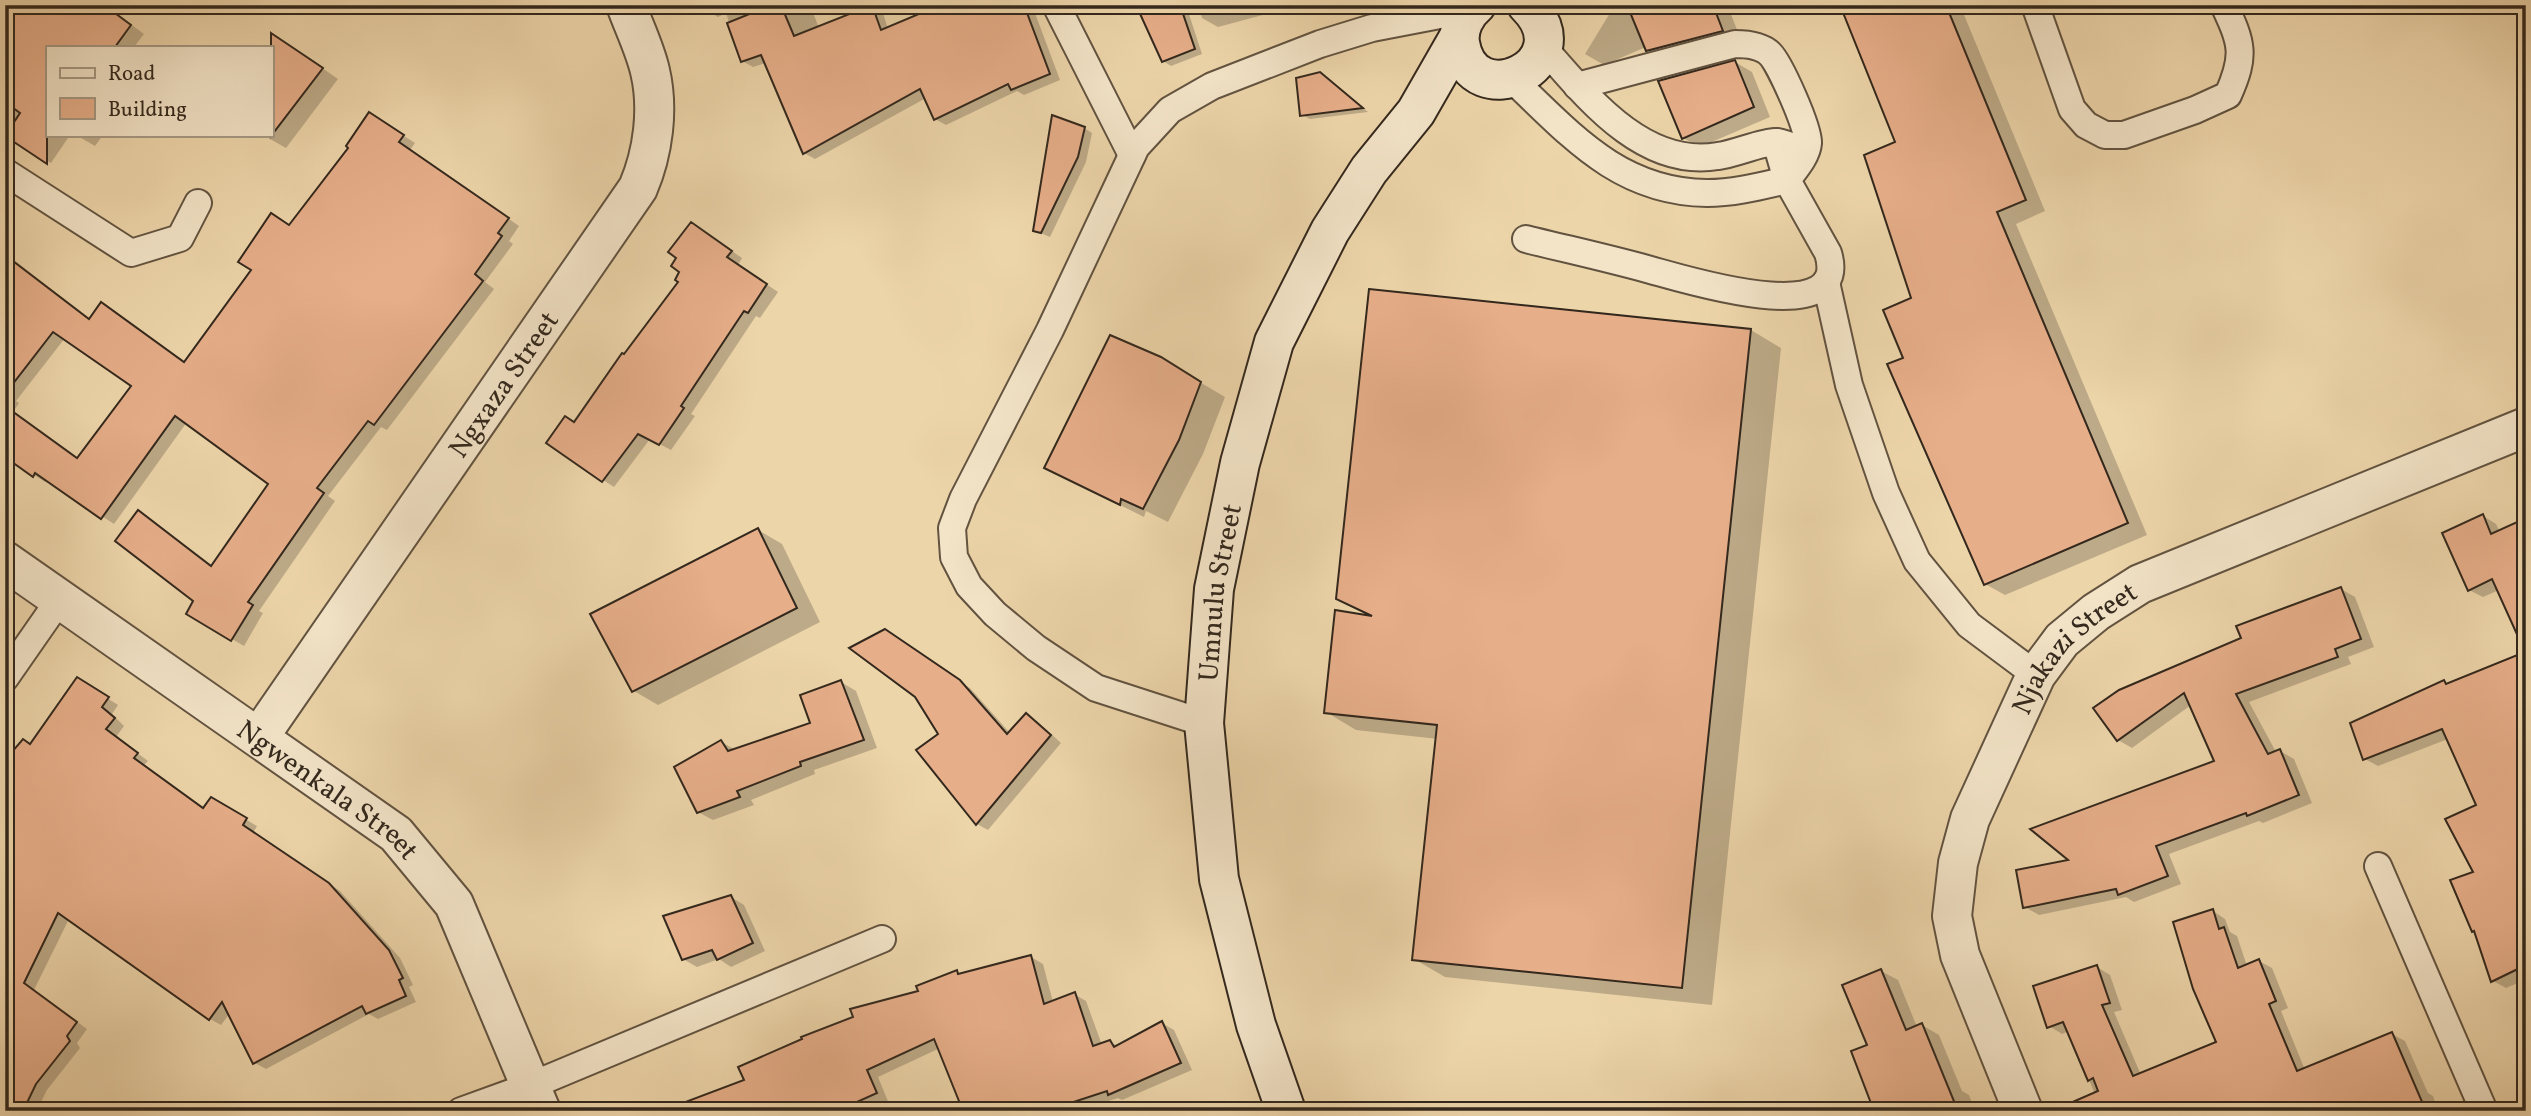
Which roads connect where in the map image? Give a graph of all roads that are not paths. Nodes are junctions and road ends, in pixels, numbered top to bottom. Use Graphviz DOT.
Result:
graph roads {
  1 [pos="626,5"];
  2 [pos="1056,5"];
  3 [pos="2035,5"];
  4 [pos="2224,5"];
  5 [pos="1469,17"];
  6 [pos="1538,19"];
  7 [pos="1496,77"];
  8 [pos="1577,86"];
  9 [pos="1416,112"];
  10 [pos="1776,142"];
  11 [pos="1807,151"];
  12 [pos="1132,155"];
  13 [pos="5,172"];
  14 [pos="1787,180"];
  15 [pos="198,203"];
  16 [pos="1526,239"];
  17 [pos="1826,282"];
  18 [pos="2526,427"];
  19 [pos="5,561"];
  20 [pos="60,599"];
  21 [pos="2036,675"];
  22 [pos="5,678"];
  23 [pos="1204,723"];
  24 [pos="259,737"];
  25 [pos="2378,866"];
  26 [pos="881,939"];
  27 [pos="535,1098"];
  28 [pos="461,1111"];
  29 [pos="1286,1111"];
  30 [pos="2023,1111"];
  31 [pos="2484,1111"];
  1 -- 24 [label="street, Ngxaza Street"];
  2 -- 12 [label="lane"];
  3 -- 4 [label="lane"];
  5 -- 7 [label="street"];
  5 -- 9 [label="street, Umnulu Street"];
  5 -- 12 [label="lane"];
  6 -- 7 [label="street, Umnulu Street"];
  6 -- 8 [label="lane"];
  7 -- 9 [label="street, Umnulu Street"];
  7 -- 14 [label="lane"];
  8 -- 10 [label="lane"];
  8 -- 11 [label="lane"];
  9 -- 23 [label="street, Umnulu Street"];
  10 -- 11 [label="lane"];
  10 -- 14 [label="lane"];
  11 -- 14 [label="lane"];
  12 -- 23 [label="lane"];
  13 -- 15 [label="lane"];
  14 -- 17 [label="lane"];
  16 -- 17 [label="lane"];
  17 -- 21 [label="lane"];
  18 -- 21 [label="street, Njakazi Street"];
  19 -- 20 [label="street, Ngwenkala Street"];
  20 -- 22 [label="lane"];
  20 -- 24 [label="street, Ngwenkala Street"];
  21 -- 30 [label="street, Njakazi Street"];
  23 -- 29 [label="street, Umnulu Street"];
  24 -- 27 [label="street, Ngwenkala Street"];
  25 -- 31 [label="lane"];
  26 -- 27 [label="lane"];
  27 -- 28 [label="lane"];
}
